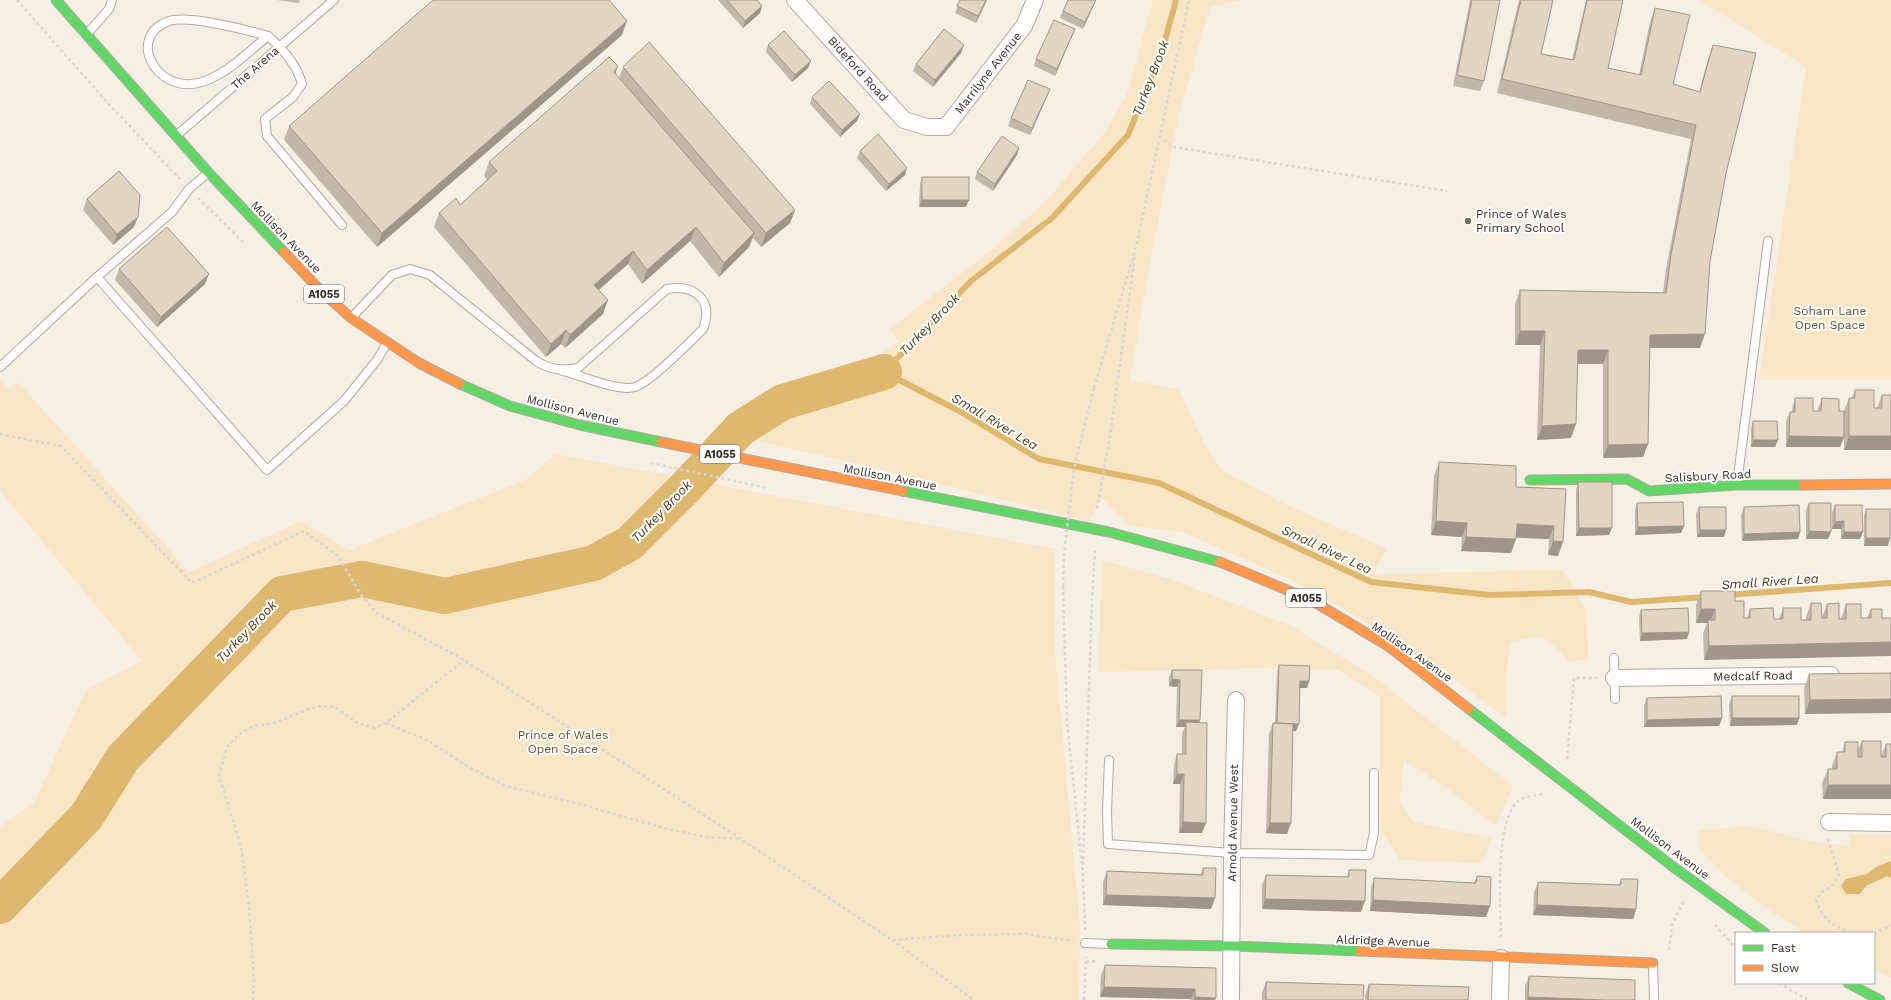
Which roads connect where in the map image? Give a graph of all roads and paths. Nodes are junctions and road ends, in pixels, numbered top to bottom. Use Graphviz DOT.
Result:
graph roads {
  1 [pos="56,0"];
  2 [pos="112,0"];
  3 [pos="334,0"];
  4 [pos="795,0"];
  5 [pos="1035,0"];
  6 [pos="1189,0"];
  7 [pos="87,34"];
  8 [pos="268,36"];
  9 [pos="280,47"];
  10 [pos="927,127"];
  11 [pos="177,135"];
  12 [pos="1159,136"];
  13 [pos="208,172"];
  14 [pos="1447,191"];
  15 [pos="342,225"];
  16 [pos="1768,241"];
  17 [pos="1136,247"];
  18 [pos="97,277"];
  19 [pos="351,318"];
  20 [pos="387,343"];
  21 [pos="0,367"];
  22 [pos="563,371"];
  23 [pos="0,434"];
  24 [pos="678,469"];
  25 [pos="1530,480"];
  26 [pos="744,484"];
  27 [pos="1891,484"];
  28 [pos="1737,485"];
  29 [pos="1097,510"];
  30 [pos="1096,544"];
  31 [pos="1614,658"];
  32 [pos="464,660"];
  33 [pos="1844,674"];
  34 [pos="1614,678"];
  35 [pos="1236,700"];
  36 [pos="1615,700"];
  37 [pos="386,723"];
  38 [pos="1109,760"];
  39 [pos="1374,773"];
  40 [pos="1558,777"];
  41 [pos="1543,790"];
  42 [pos="1828,822"];
  43 [pos="1891,822"];
  44 [pos="741,839"];
  45 [pos="1232,853"];
  46 [pos="1082,875"];
  47 [pos="1690,902"];
  48 [pos="1710,919"];
  49 [pos="1891,925"];
  50 [pos="1764,932"];
  51 [pos="1850,932"];
  52 [pos="1875,933"];
  53 [pos="892,940"];
  54 [pos="1085,943"];
  55 [pos="1111,944"];
  56 [pos="1232,946"];
  57 [pos="1735,947"];
  58 [pos="1501,958"];
  59 [pos="1653,963"];
  60 [pos="1781,984"];
  61 [pos="1850,984"];
  62 [pos="253,1000"];
  63 [pos="974,1000"];
  64 [pos="1084,1000"];
  65 [pos="1231,1000"];
  66 [pos="1500,1000"];
  67 [pos="1654,1000"];
  68 [pos="1808,1000"];
  69 [pos="1880,1000"];
  1 -- 7 [label="main road, Mollison Avenue / A1055"];
  2 -- 7 [label="lane"];
  3 -- 9 [label="lane, The Arena"];
  4 -- 10 [label="street, Bideford Road"];
  5 -- 10 [label="street, Marrilyne Avenue"];
  6 -- 12 [label="path"];
  7 -- 11 [label="main road, Mollison Avenue / A1055"];
  8 -- 8 [label="lane"];
  8 -- 9 [label="lane"];
  9 -- 11 [label="lane, The Arena"];
  9 -- 15 [label="lane"];
  11 -- 13 [label="main road, Mollison Avenue / A1055"];
  12 -- 14 [label="path"];
  12 -- 17 [label="path"];
  13 -- 18 [label="lane"];
  13 -- 19 [label="main road, Mollison Avenue / A1055"];
  16 -- 28 [label="lane"];
  17 -- 29 [label="path"];
  17 -- 46 [label="path, bridge"];
  18 -- 20 [label="lane"];
  18 -- 21 [label="lane"];
  19 -- 20 [label="main road, Mollison Avenue / A1055"];
  19 -- 22 [label="lane"];
  20 -- 40 [label="main road, Mollison Avenue / A1055"];
  22 -- 22 [label="lane"];
  23 -- 32 [label="path"];
  24 -- 26 [label="path"];
  25 -- 28 [label="main road, Salisbury Road"];
  27 -- 28 [label="main road, Salisbury Road"];
  30 -- 46 [label="path"];
  31 -- 34 [label="lane"];
  32 -- 37 [label="path"];
  32 -- 44 [label="path"];
  33 -- 34 [label="street, Medcalf Road"];
  34 -- 36 [label="lane"];
  34 -- 40 [label="path"];
  35 -- 45 [label="street, Arnold Avenue West"];
  37 -- 44 [label="path"];
  37 -- 62 [label="path"];
  38 -- 45 [label="lane"];
  39 -- 45 [label="lane"];
  40 -- 50 [label="main road, Mollison Avenue / A1055"];
  41 -- 58 [label="path"];
  42 -- 43 [label="street"];
  42 -- 51 [label="path"];
  44 -- 53 [label="path"];
  45 -- 56 [label="street, Arnold Avenue West"];
  46 -- 54 [label="path"];
  47 -- 59 [label="path"];
  48 -- 57 [label="path"];
  49 -- 52 [label="path"];
  53 -- 54 [label="path"];
  53 -- 63 [label="path"];
  54 -- 55 [label="lane"];
  54 -- 64 [label="path"];
  55 -- 56 [label="main road, Aldridge Avenue"];
  56 -- 58 [label="main road, Aldridge Avenue"];
  56 -- 65 [label="street, Arnold Avenue West"];
  58 -- 59 [label="main road, Aldridge Avenue"];
  58 -- 66 [label="street"];
  59 -- 67 [label="lane"];
  60 -- 68 [label="path"];
  61 -- 69 [label="main road"];
}
